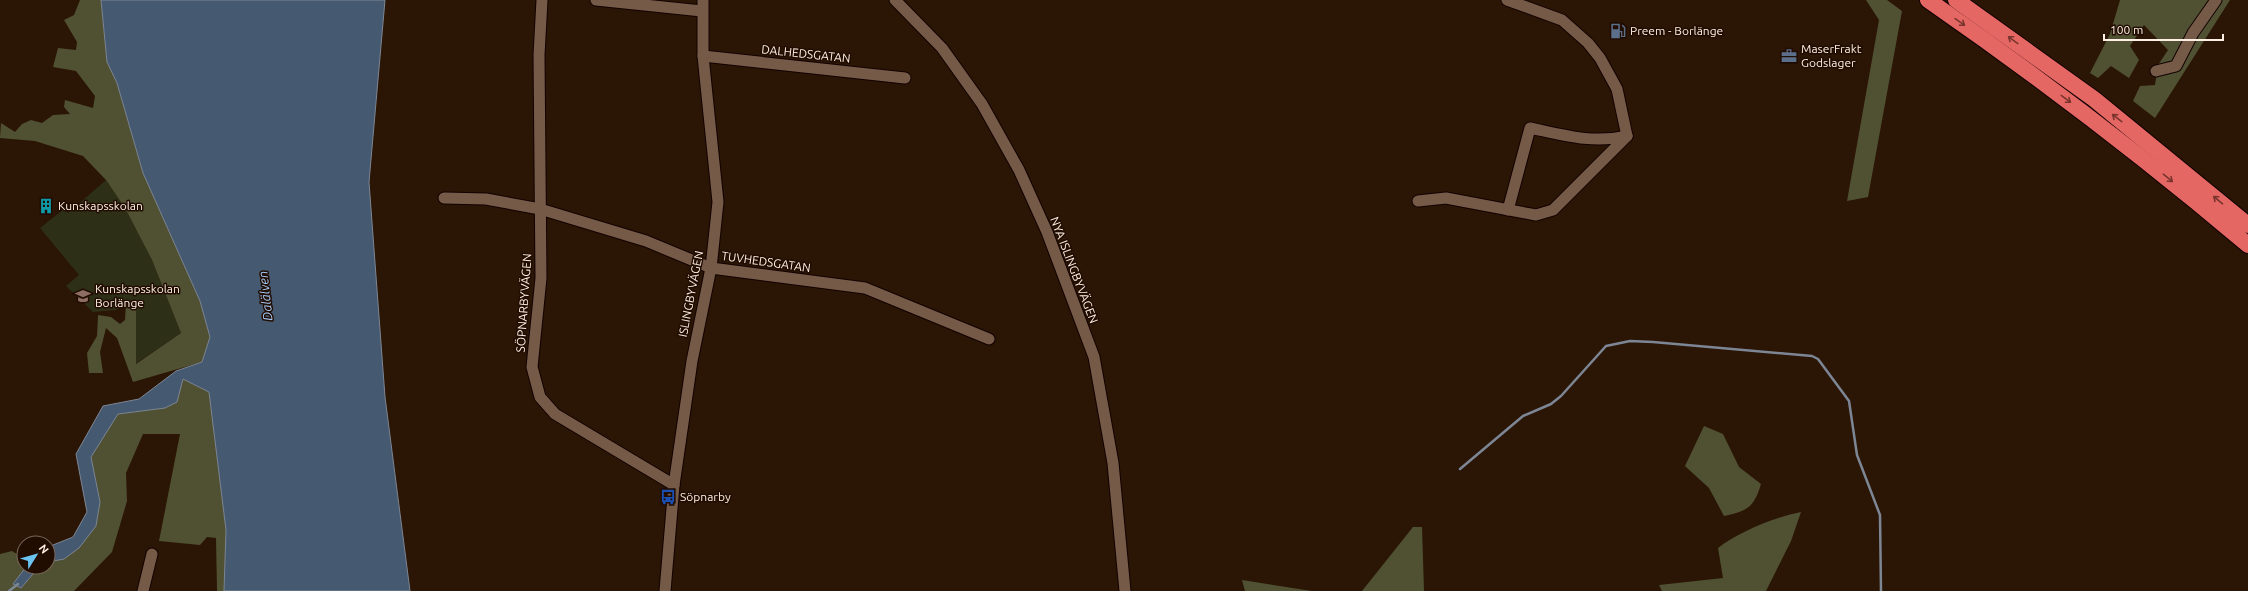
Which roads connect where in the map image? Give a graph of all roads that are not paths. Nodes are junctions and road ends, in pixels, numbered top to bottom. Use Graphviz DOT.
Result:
graph roads {
  1 [pos="542,0"];
  2 [pos="596,0"];
  3 [pos="895,0"];
  4 [pos="1507,0"];
  5 [pos="1928,0"];
  6 [pos="1956,0"];
  7 [pos="2216,0"];
  8 [pos="703,6"];
  9 [pos="703,56"];
  10 [pos="2156,71"];
  11 [pos="905,78"];
  12 [pos="1626,136"];
  13 [pos="444,198"];
  14 [pos="1418,201"];
  15 [pos="540,209"];
  16 [pos="1508,210"];
  17 [pos="2248,225"];
  18 [pos="2248,245"];
  19 [pos="711,268"];
  20 [pos="989,339"];
  21 [pos="674,485"];
  22 [pos="152,554"];
  23 [pos="143,591"];
  24 [pos="665,591"];
  25 [pos="1125,591"];
  1 -- 15 [label="street, SÖPNARBYVÄGEN"];
  2 -- 8 [label="street"];
  3 -- 25 [label="street, NYA ISLINGBYVÄGEN"];
  4 -- 12 [label="street"];
  5 -- 18 [label="highway, one-way"];
  17 -- 6 [label="highway, one-way"];
  7 -- 10 [label="street"];
  8 -- 9 [label="street, ISLINGBYVÄGEN"];
  9 -- 11 [label="street, DALHEDSGATAN"];
  9 -- 19 [label="street, ISLINGBYVÄGEN"];
  12 -- 16 [label="street"];
  12 -- 16 [label="street"];
  13 -- 15 [label="street, TUVHEDSGATAN"];
  14 -- 16 [label="street"];
  15 -- 19 [label="street, TUVHEDSGATAN"];
  15 -- 21 [label="street, SÖPNARBYVÄGEN"];
  19 -- 20 [label="street, TUVHEDSGATAN"];
  19 -- 21 [label="street, ISLINGBYVÄGEN"];
  21 -- 24 [label="street, ISLINGBYVÄGEN"];
  22 -- 23 [label="street"];
}
